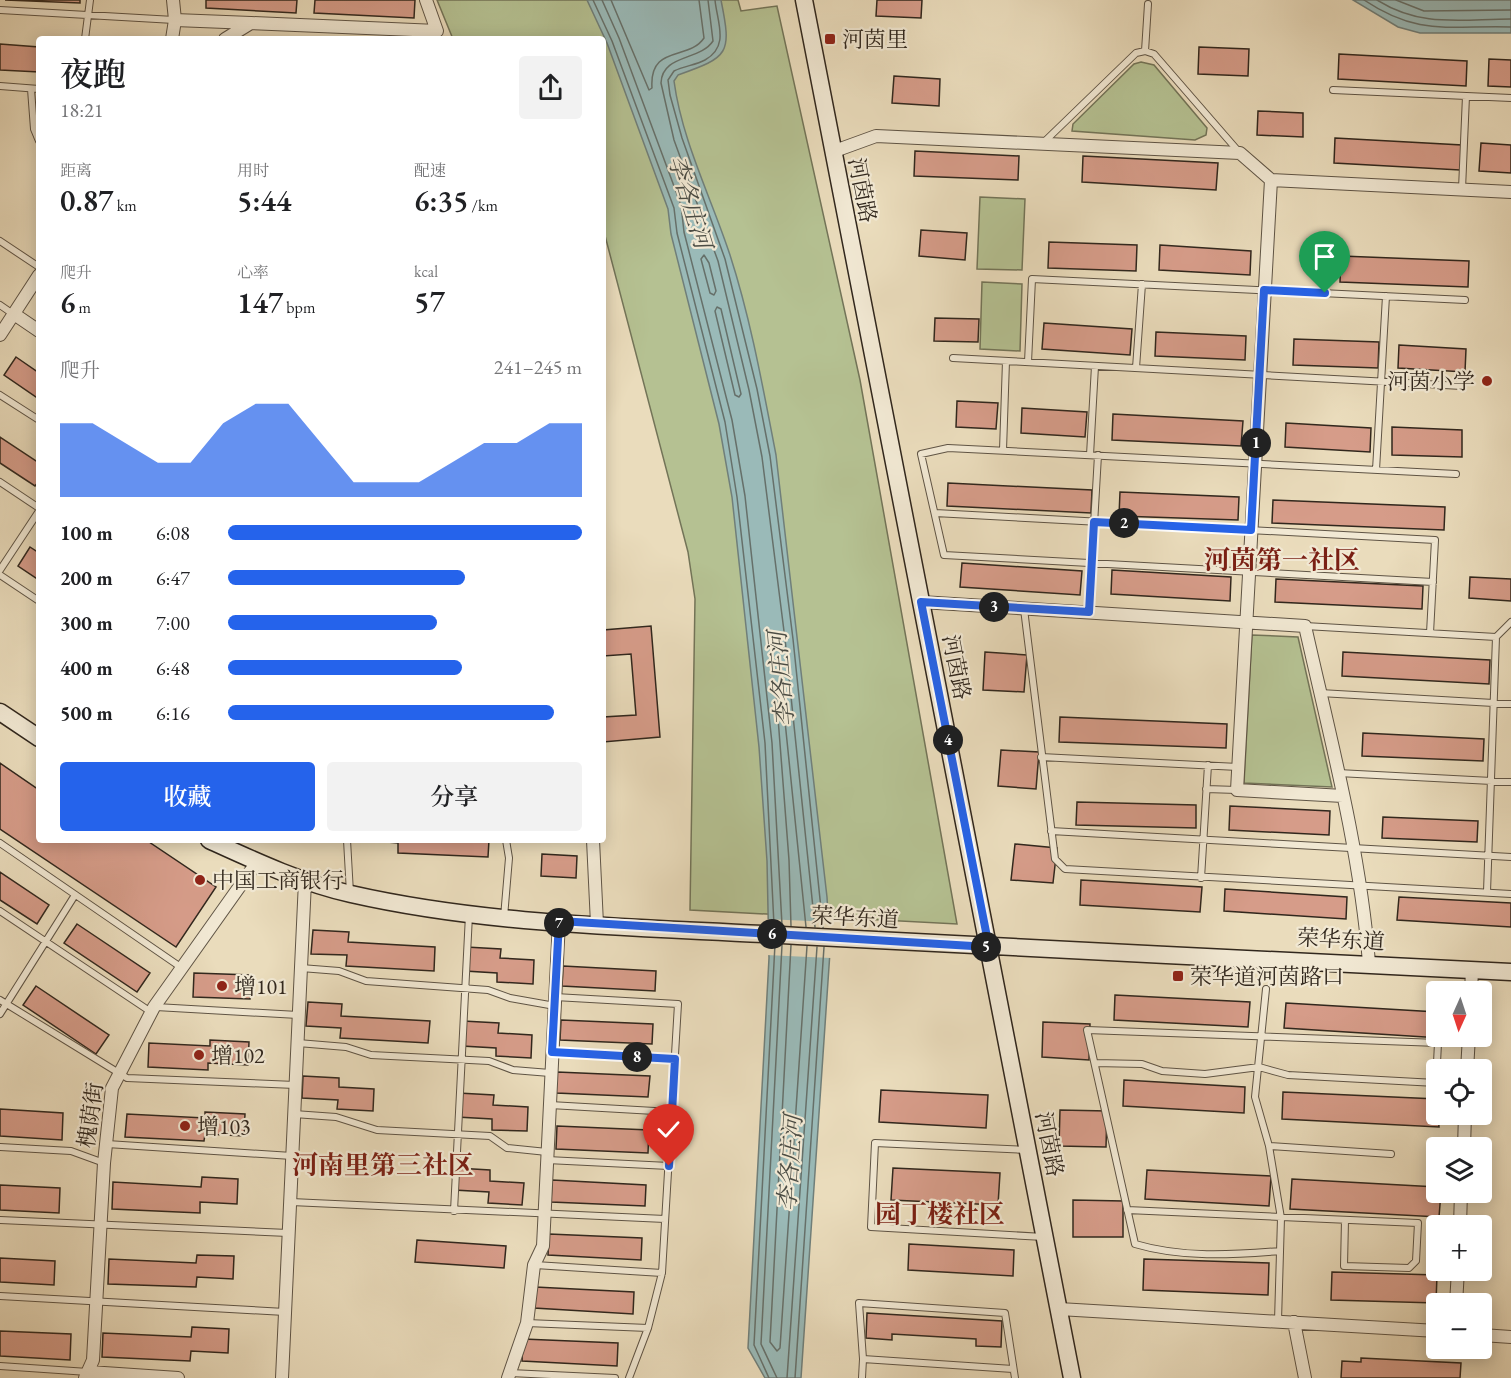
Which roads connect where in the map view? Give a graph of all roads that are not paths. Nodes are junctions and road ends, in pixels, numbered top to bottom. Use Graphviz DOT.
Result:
graph roads {
  1 [pos="90,0"];
  2 [pos="173,0"];
  3 [pos="426,0"];
  4 [pos="804,0"];
  5 [pos="1148,4"];
  6 [pos="0,10"];
  7 [pos="89,15"];
  8 [pos="175,20"];
  9 [pos="251,23"];
  10 [pos="86,36"];
  11 [pos="172,36"];
  12 [pos="230,36"];
  13 [pos="1145,51"];
  14 [pos="0,86"];
  15 [pos="31,88"];
  16 [pos="36,89"];
  17 [pos="1333,90"];
  18 [pos="1466,96"];
  19 [pos="1511,98"];
  20 [pos="36,134"];
  21 [pos="1042,144"];
  22 [pos="832,152"];
  23 [pos="1240,153"];
  24 [pos="1271,180"];
  25 [pos="1462,190"];
  26 [pos="1511,192"];
  27 [pos="0,241"];
  28 [pos="36,265"];
  29 [pos="36,280"];
  30 [pos="1142,284"];
  31 [pos="1264,290"];
  32 [pos="1386,296"];
  33 [pos="1465,300"];
  34 [pos="0,305"];
  35 [pos="14,314"];
  36 [pos="36,329"];
  37 [pos="0,335"];
  38 [pos="953,358"];
  39 [pos="1006,361"];
  40 [pos="1028,362"];
  41 [pos="1095,366"];
  42 [pos="1136,368"];
  43 [pos="1260,375"];
  44 [pos="1381,381"];
  45 [pos="1462,386"];
  46 [pos="0,395"];
  47 [pos="36,418"];
  48 [pos="1003,450"];
  49 [pos="1090,455"];
  50 [pos="1098,455"];
  51 [pos="1255,464"];
  52 [pos="1376,470"];
  53 [pos="1456,474"];
  54 [pos="0,482"];
  55 [pos="36,507"];
  56 [pos="935,513"];
  57 [pos="36,514"];
  58 [pos="1094,522"];
  59 [pos="1251,530"];
  60 [pos="1092,563"];
  61 [pos="0,570"];
  62 [pos="1249,572"];
  63 [pos="0,575"];
  64 [pos="1433,582"];
  65 [pos="36,599"];
  66 [pos="921,602"];
  67 [pos="1024,609"];
  68 [pos="1089,612"];
  69 [pos="1246,622"];
  70 [pos="1511,622"];
  71 [pos="1305,626"];
  72 [pos="1430,633"];
  73 [pos="1496,636"];
  74 [pos="1320,693"];
  75 [pos="1494,703"];
  76 [pos="1511,704"];
  77 [pos="0,712"];
  78 [pos="36,736"];
  79 [pos="1041,757"];
  80 [pos="1208,765"];
  81 [pos="1238,767"];
  82 [pos="1338,773"];
  83 [pos="1491,781"];
  84 [pos="1511,782"];
  85 [pos="1206,789"];
  86 [pos="1237,790"];
  87 [pos="1343,796"];
  88 [pos="1051,831"];
  89 [pos="1203,840"];
  90 [pos="0,843"];
  91 [pos="216,843"];
  92 [pos="347,843"];
  93 [pos="506,843"];
  94 [pos="593,843"];
  95 [pos="1353,848"];
  96 [pos="1488,856"];
  97 [pos="1511,857"];
  98 [pos="257,862"];
  99 [pos="1201,878"];
  100 [pos="305,880"];
  101 [pos="1359,885"];
  102 [pos="1487,892"];
  103 [pos="350,894"];
  104 [pos="1511,894"];
  105 [pos="75,895"];
  106 [pos="0,911"];
  107 [pos="469,913"];
  108 [pos="504,917"];
  109 [pos="559,921"];
  110 [pos="597,924"];
  111 [pos="46,941"];
  112 [pos="989,947"];
  113 [pos="1369,963"];
  114 [pos="182,968"];
  115 [pos="301,968"];
  116 [pos="1472,970"];
  117 [pos="1511,972"];
  118 [pos="1472,981"];
  119 [pos="466,988"];
  120 [pos="1266,989"];
  121 [pos="3,1002"];
  122 [pos="555,1002"];
  123 [pos="153,1009"];
  124 [pos="0,1014"];
  125 [pos="299,1015"];
  126 [pos="1263,1037"];
  127 [pos="298,1043"];
  128 [pos="552,1052"];
  129 [pos="675,1059"];
  130 [pos="462,1060"];
  131 [pos="1095,1063"];
  132 [pos="1259,1067"];
  133 [pos="117,1073"];
  134 [pos="550,1073"];
  135 [pos="296,1085"];
  136 [pos="549,1105"];
  137 [pos="672,1112"];
  138 [pos="294,1114"];
  139 [pos="457,1133"];
  140 [pos="107,1144"];
  141 [pos="1269,1146"];
  142 [pos="0,1147"];
  143 [pos="1028,1150"];
  144 [pos="1391,1154"];
  145 [pos="292,1156"];
  146 [pos="547,1156"];
  147 [pos="105,1163"];
  148 [pos="669,1166"];
  149 [pos="291,1202"];
  150 [pos="1127,1209"];
  151 [pos="454,1211"];
  152 [pos="544,1216"];
  153 [pos="1281,1218"];
  154 [pos="665,1219"];
  155 [pos="0,1220"];
  156 [pos="1345,1220"];
  157 [pos="101,1224"];
  158 [pos="289,1233"];
  159 [pos="1045,1237"];
  160 [pos="1280,1251"];
  161 [pos="534,1265"];
  162 [pos="662,1273"];
  163 [pos="0,1296"];
  164 [pos="98,1301"];
  165 [pos="1059,1309"];
  166 [pos="285,1312"];
  167 [pos="1278,1321"];
  168 [pos="1294,1322"];
  169 [pos="527,1323"];
  170 [pos="648,1328"];
  171 [pos="1426,1330"];
  172 [pos="1492,1336"];
  173 [pos="1511,1337"];
  174 [pos="863,1359"];
  175 [pos="0,1366"];
  176 [pos="1013,1369"];
  177 [pos="87,1375"];
  178 [pos="509,1375"];
  179 [pos="178,1378"];
  180 [pos="282,1378"];
  181 [pos="615,1378"];
  182 [pos="629,1378"];
  183 [pos="862,1378"];
  184 [pos="1015,1378"];
  185 [pos="1072,1378"];
  186 [pos="1305,1378"];
  1 -- 7 [label="lane"];
  2 -- 8 [label="street"];
  3 -- 9 [label="street"];
  4 -- 22 [label="street, 河茵路"];
  5 -- 13 [label="lane"];
  6 -- 7 [label="lane"];
  7 -- 8 [label="lane"];
  7 -- 10 [label="lane"];
  8 -- 9 [label="street"];
  8 -- 11 [label="street"];
  9 -- 12 [label="street"];
  13 -- 21 [label="lane"];
  13 -- 23 [label="lane"];
  14 -- 15 [label="lane"];
  15 -- 16 [label="lane"];
  15 -- 20 [label="lane"];
  17 -- 18 [label="lane"];
  18 -- 19 [label="lane"];
  18 -- 25 [label="lane"];
  21 -- 22 [label="street"];
  21 -- 23 [label="street"];
  22 -- 66 [label="street, 河茵路"];
  23 -- 24 [label="street"];
  24 -- 25 [label="street"];
  24 -- 31 [label="street"];
  25 -- 26 [label="street"];
  27 -- 28 [label="lane"];
  29 -- 35 [label="street"];
  30 -- 31 [label="lane"];
  30 -- 40 [label="lane"];
  30 -- 42 [label="lane"];
  31 -- 32 [label="lane"];
  31 -- 43 [label="street"];
  32 -- 33 [label="lane"];
  32 -- 44 [label="lane"];
  34 -- 35 [label="lane"];
  35 -- 36 [label="street"];
  35 -- 37 [label="street"];
  38 -- 39 [label="lane"];
  39 -- 40 [label="lane"];
  39 -- 48 [label="lane"];
  40 -- 41 [label="lane"];
  41 -- 42 [label="lane"];
  41 -- 49 [label="lane"];
  42 -- 43 [label="lane"];
  43 -- 44 [label="lane"];
  43 -- 51 [label="street"];
  44 -- 45 [label="lane"];
  44 -- 52 [label="lane"];
  46 -- 47 [label="lane"];
  48 -- 49 [label="lane"];
  48 -- 56 [label="lane"];
  49 -- 50 [label="lane"];
  50 -- 51 [label="lane"];
  50 -- 58 [label="lane"];
  51 -- 52 [label="lane"];
  51 -- 59 [label="street"];
  52 -- 53 [label="lane"];
  54 -- 55 [label="lane"];
  56 -- 58 [label="lane"];
  56 -- 60 [label="lane"];
  57 -- 61 [label="lane"];
  58 -- 59 [label="lane"];
  58 -- 60 [label="lane"];
  59 -- 62 [label="street"];
  59 -- 64 [label="lane"];
  60 -- 62 [label="lane"];
  60 -- 68 [label="lane"];
  62 -- 64 [label="lane"];
  62 -- 69 [label="street"];
  63 -- 65 [label="lane"];
  64 -- 72 [label="lane"];
  66 -- 67 [label="street"];
  66 -- 112 [label="street, 河茵路"];
  67 -- 68 [label="street"];
  67 -- 79 [label="lane"];
  68 -- 69 [label="street"];
  69 -- 71 [label="street"];
  69 -- 81 [label="street"];
  70 -- 73 [label="lane"];
  71 -- 72 [label="lane"];
  71 -- 74 [label="street"];
  72 -- 73 [label="lane"];
  73 -- 75 [label="lane"];
  74 -- 75 [label="lane"];
  74 -- 82 [label="street"];
  75 -- 76 [label="lane"];
  75 -- 83 [label="lane"];
  77 -- 78 [label="street"];
  79 -- 80 [label="lane"];
  79 -- 88 [label="lane"];
  80 -- 81 [label="lane"];
  80 -- 85 [label="lane"];
  81 -- 86 [label="street"];
  82 -- 83 [label="lane"];
  82 -- 87 [label="street"];
  83 -- 84 [label="lane"];
  83 -- 96 [label="lane"];
  85 -- 86 [label="lane"];
  85 -- 89 [label="lane"];
  86 -- 87 [label="street"];
  87 -- 95 [label="street"];
  88 -- 89 [label="lane"];
  88 -- 99 [label="lane"];
  89 -- 95 [label="lane"];
  89 -- 99 [label="lane"];
  90 -- 105 [label="lane"];
  91 -- 98 [label="street, 荣华东道"];
  92 -- 103 [label="lane"];
  93 -- 108 [label="lane"];
  94 -- 110 [label="street"];
  95 -- 96 [label="lane"];
  95 -- 101 [label="street"];
  96 -- 97 [label="lane"];
  96 -- 102 [label="lane"];
  98 -- 100 [label="street, 荣华东道"];
  98 -- 114 [label="street, 槐荫街"];
  99 -- 101 [label="lane"];
  100 -- 103 [label="street, 荣华东道"];
  100 -- 115 [label="street"];
  101 -- 102 [label="lane"];
  101 -- 113 [label="street"];
  102 -- 104 [label="lane"];
  103 -- 107 [label="street, 荣华东道"];
  105 -- 111 [label="lane"];
  105 -- 114 [label="lane"];
  106 -- 111 [label="lane"];
  107 -- 108 [label="street, 荣华东道"];
  107 -- 119 [label="lane"];
  108 -- 109 [label="street, 荣华东道"];
  109 -- 110 [label="street, 荣华东道"];
  109 -- 122 [label="street"];
  110 -- 112 [label="street, 荣华东道"];
  111 -- 121 [label="lane"];
  111 -- 123 [label="lane"];
  112 -- 113 [label="street, 荣华东道"];
  112 -- 143 [label="street, 河茵路"];
  113 -- 116 [label="street, 荣华东道"];
  114 -- 123 [label="street, 槐荫街"];
  115 -- 119 [label="lane"];
  115 -- 125 [label="street"];
  116 -- 117 [label="street, 荣华东道"];
  116 -- 118 [label="street"];
  119 -- 122 [label="lane"];
  119 -- 130 [label="lane"];
  120 -- 126 [label="lane"];
  121 -- 124 [label="lane"];
  121 -- 133 [label="lane"];
  122 -- 128 [label="street"];
  122 -- 129 [label="lane"];
  123 -- 125 [label="lane"];
  123 -- 133 [label="street, 槐荫街"];
  125 -- 127 [label="street"];
  126 -- 131 [label="lane"];
  126 -- 132 [label="lane"];
  126 -- 132 [label="lane"];
  127 -- 130 [label="lane"];
  127 -- 135 [label="street"];
  128 -- 129 [label="lane"];
  128 -- 134 [label="street"];
  129 -- 137 [label="lane"];
  130 -- 134 [label="lane"];
  130 -- 139 [label="lane"];
  131 -- 132 [label="lane"];
  131 -- 150 [label="lane"];
  132 -- 141 [label="lane"];
  133 -- 135 [label="lane"];
  133 -- 140 [label="street, 槐荫街"];
  134 -- 136 [label="street"];
  135 -- 138 [label="street"];
  136 -- 137 [label="lane"];
  136 -- 146 [label="street"];
  137 -- 148 [label="lane"];
  138 -- 139 [label="lane"];
  138 -- 145 [label="street"];
  139 -- 146 [label="lane"];
  139 -- 151 [label="lane"];
  140 -- 145 [label="lane"];
  140 -- 147 [label="street, 槐荫街"];
  141 -- 144 [label="lane"];
  141 -- 153 [label="lane"];
  142 -- 147 [label="lane"];
  143 -- 159 [label="street, 河茵路"];
  143 -- 159 [label="lane"];
  145 -- 149 [label="street"];
  146 -- 148 [label="lane"];
  146 -- 152 [label="street"];
  147 -- 157 [label="street, 槐荫街"];
  148 -- 154 [label="lane"];
  149 -- 151 [label="lane"];
  149 -- 158 [label="street"];
  150 -- 153 [label="lane"];
  150 -- 160 [label="lane"];
  151 -- 152 [label="lane"];
  152 -- 154 [label="lane"];
  152 -- 161 [label="street"];
  153 -- 156 [label="lane"];
  153 -- 160 [label="lane"];
  154 -- 162 [label="lane"];
  155 -- 157 [label="lane"];
  156 -- 156 [label="lane"];
  157 -- 158 [label="lane"];
  157 -- 164 [label="street, 槐荫街"];
  158 -- 166 [label="street"];
  159 -- 165 [label="street, 河茵路"];
  160 -- 167 [label="lane"];
  161 -- 162 [label="lane"];
  161 -- 169 [label="street"];
  162 -- 170 [label="lane"];
  163 -- 164 [label="lane"];
  164 -- 166 [label="lane"];
  164 -- 177 [label="street, 槐荫街"];
  165 -- 167 [label="street"];
  165 -- 185 [label="street, 河茵路"];
  166 -- 180 [label="street"];
  167 -- 168 [label="street"];
  168 -- 171 [label="street"];
  168 -- 186 [label="street"];
  169 -- 170 [label="lane"];
  169 -- 178 [label="street"];
  170 -- 182 [label="lane"];
  172 -- 173 [label="street"];
  174 -- 176 [label="lane"];
  174 -- 176 [label="lane"];
  174 -- 183 [label="lane"];
  175 -- 177 [label="lane"];
  176 -- 184 [label="lane"];
  177 -- 179 [label="street"];
  178 -- 181 [label="lane"];
}
